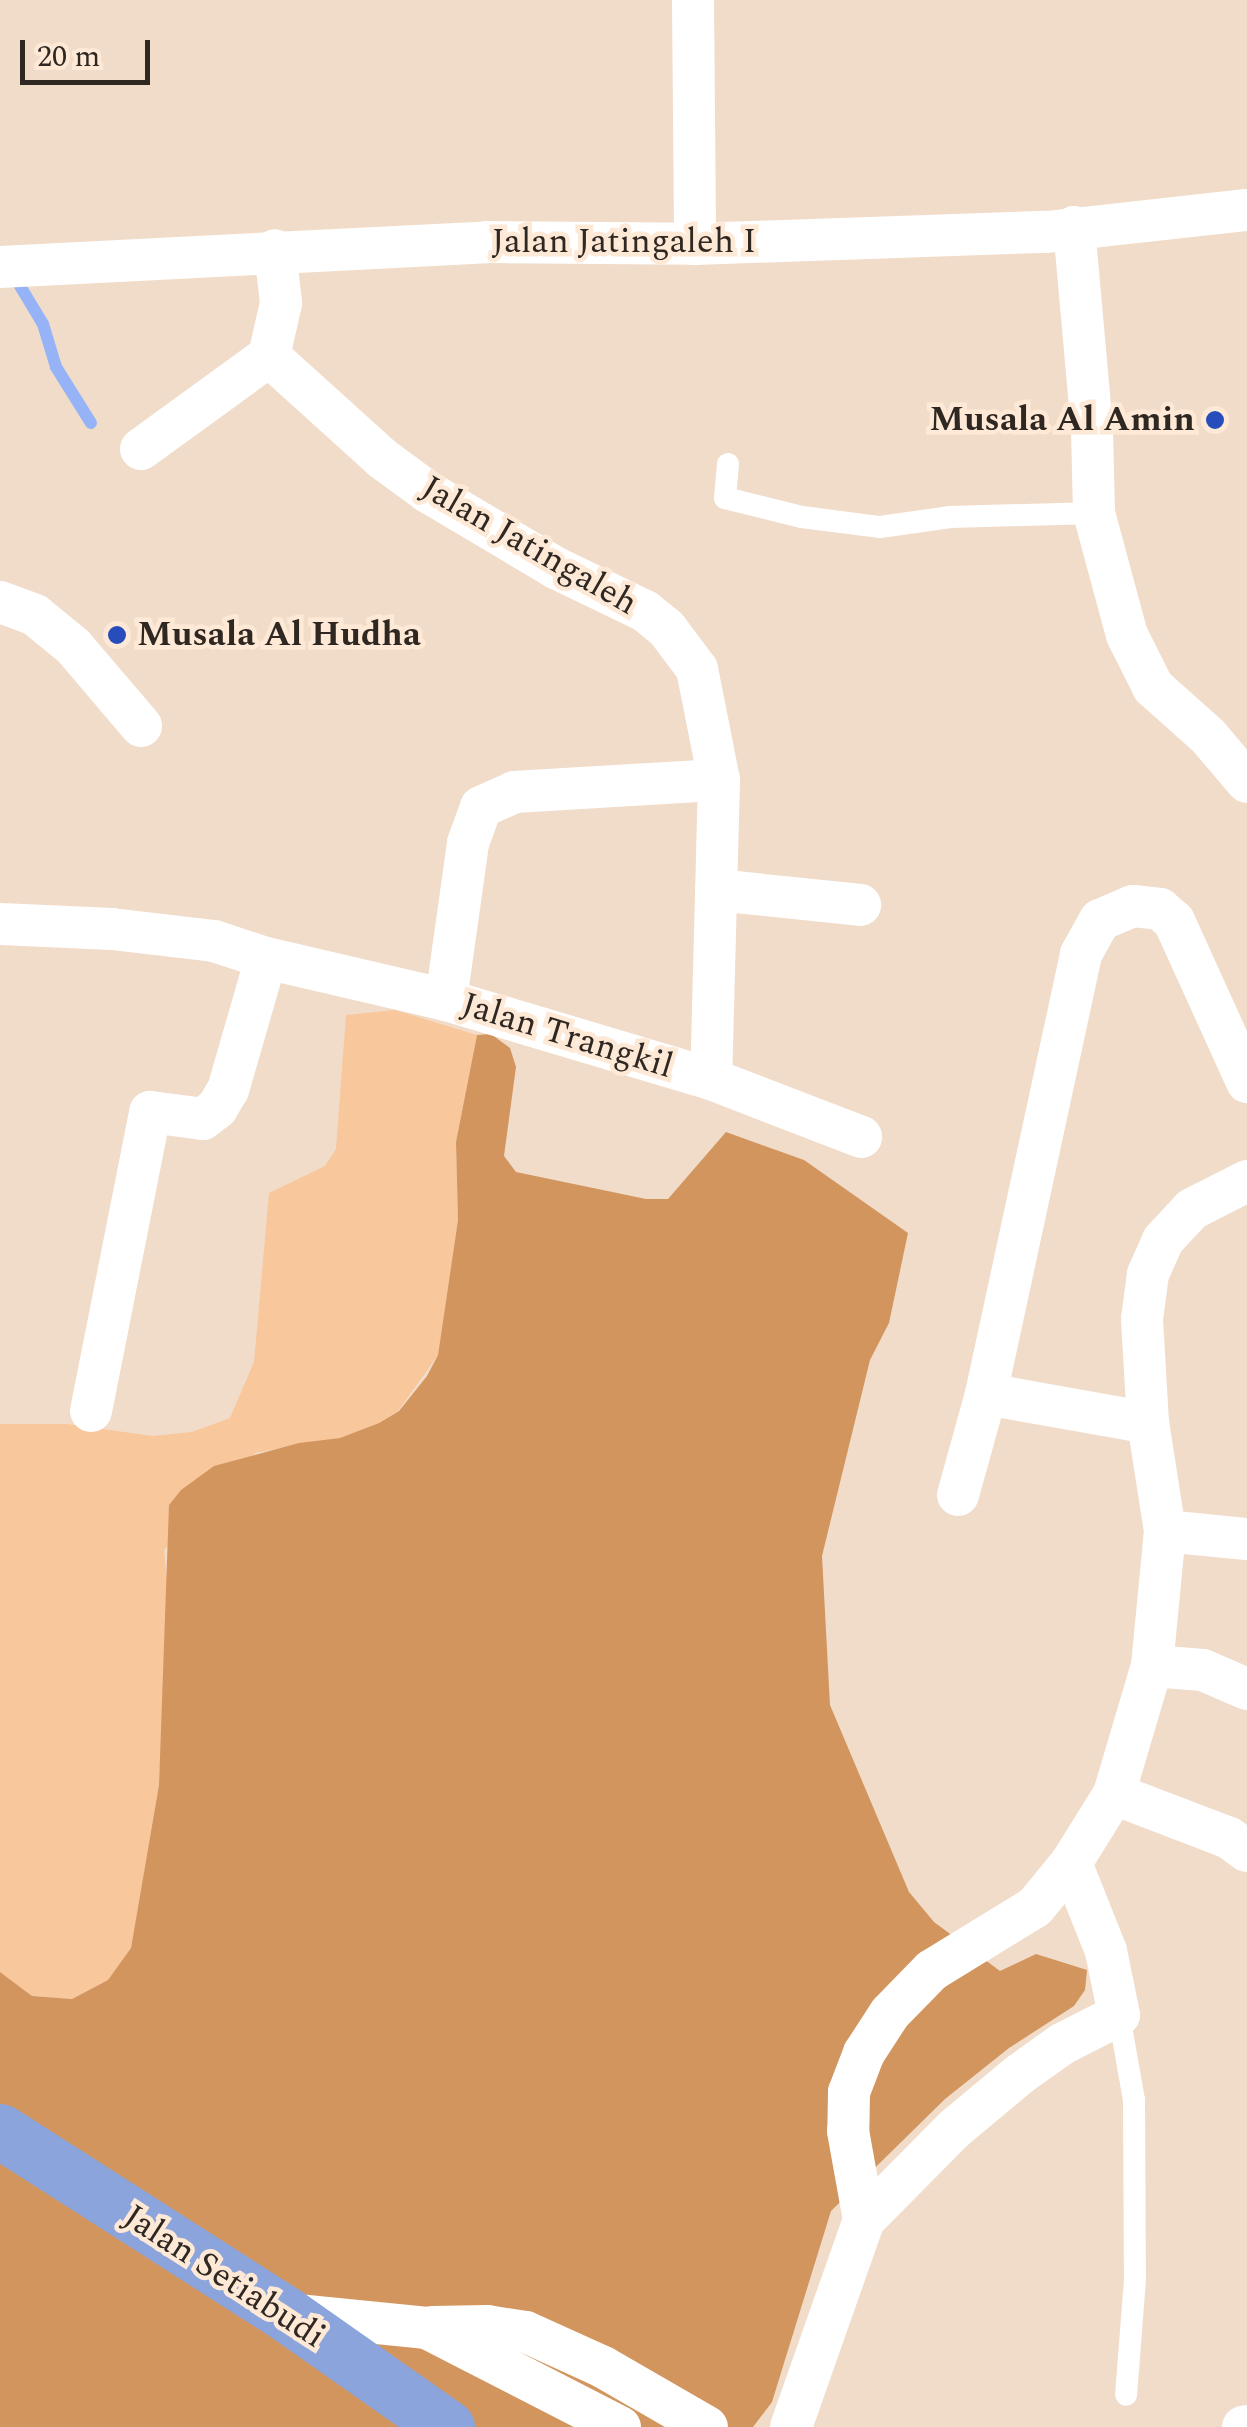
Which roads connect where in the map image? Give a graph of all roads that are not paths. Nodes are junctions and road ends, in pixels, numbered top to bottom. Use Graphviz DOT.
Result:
graph roads {
  1 [pos="694,0"];
  2 [pos="1247,210"];
  3 [pos="1074,227"];
  4 [pos="695,244"];
  5 [pos="275,250"];
  6 [pos="0,266"];
  7 [pos="270,356"];
  8 [pos="141,450"];
  9 [pos="728,464"];
  10 [pos="1094,513"];
  11 [pos="0,602"];
  12 [pos="141,726"];
  13 [pos="719,780"];
  14 [pos="1247,782"];
  15 [pos="716,890"];
  16 [pos="860,905"];
  17 [pos="0,924"];
  18 [pos="266,958"];
  19 [pos="446,1000"];
  20 [pos="712,1079"];
  21 [pos="1247,1082"];
  22 [pos="861,1137"];
  23 [pos="1247,1181"];
  24 [pos="986,1394"];
  25 [pos="92,1411"];
  26 [pos="1148,1423"];
  27 [pos="958,1495"];
  28 [pos="1165,1531"];
  29 [pos="1247,1539"];
  30 [pos="1152,1666"];
  31 [pos="1247,1690"];
  32 [pos="1114,1794"];
  33 [pos="1247,1851"];
  34 [pos="1070,1863"];
  35 [pos="1120,2014"];
  36 [pos="0,2130"];
  37 [pos="864,2220"];
  38 [pos="286,2314"];
  39 [pos="427,2328"];
  40 [pos="1126,2395"];
  41 [pos="447,2427"];
  42 [pos="620,2427"];
  43 [pos="707,2427"];
  44 [pos="791,2427"];
  1 -- 4 [label="street"];
  2 -- 3 [label="street, Jalan Jatingaleh I"];
  3 -- 4 [label="street, Jalan Jatingaleh I"];
  3 -- 10 [label="street"];
  4 -- 5 [label="street, Jalan Jatingaleh I"];
  5 -- 6 [label="street, Jalan Jatingaleh I"];
  5 -- 7 [label="street"];
  7 -- 8 [label="street"];
  7 -- 13 [label="street, Jalan Jatingaleh"];
  9 -- 10 [label="lane"];
  10 -- 14 [label="street"];
  11 -- 12 [label="street"];
  13 -- 15 [label="street, Jalan Jatingaleh"];
  13 -- 19 [label="street"];
  15 -- 16 [label="street"];
  15 -- 20 [label="street, Jalan Jatingaleh"];
  17 -- 18 [label="street, Jalan Trangkil"];
  18 -- 19 [label="street, Jalan Trangkil"];
  18 -- 25 [label="street"];
  19 -- 20 [label="street, Jalan Trangkil"];
  20 -- 22 [label="street, Jalan Trangkil"];
  21 -- 24 [label="street"];
  23 -- 26 [label="street"];
  24 -- 26 [label="street"];
  24 -- 27 [label="street"];
  26 -- 28 [label="street"];
  28 -- 29 [label="street"];
  28 -- 30 [label="street"];
  30 -- 31 [label="street"];
  30 -- 32 [label="street"];
  32 -- 33 [label="street"];
  32 -- 34 [label="street"];
  34 -- 35 [label="street"];
  34 -- 37 [label="street"];
  35 -- 37 [label="street"];
  35 -- 40 [label="lane"];
  36 -- 38 [label="highway, Jalan Setiabudi"];
  37 -- 44 [label="street"];
  38 -- 39 [label="street"];
  38 -- 41 [label="highway, Jalan Setiabudi"];
  39 -- 42 [label="street"];
  39 -- 43 [label="street"];
}
